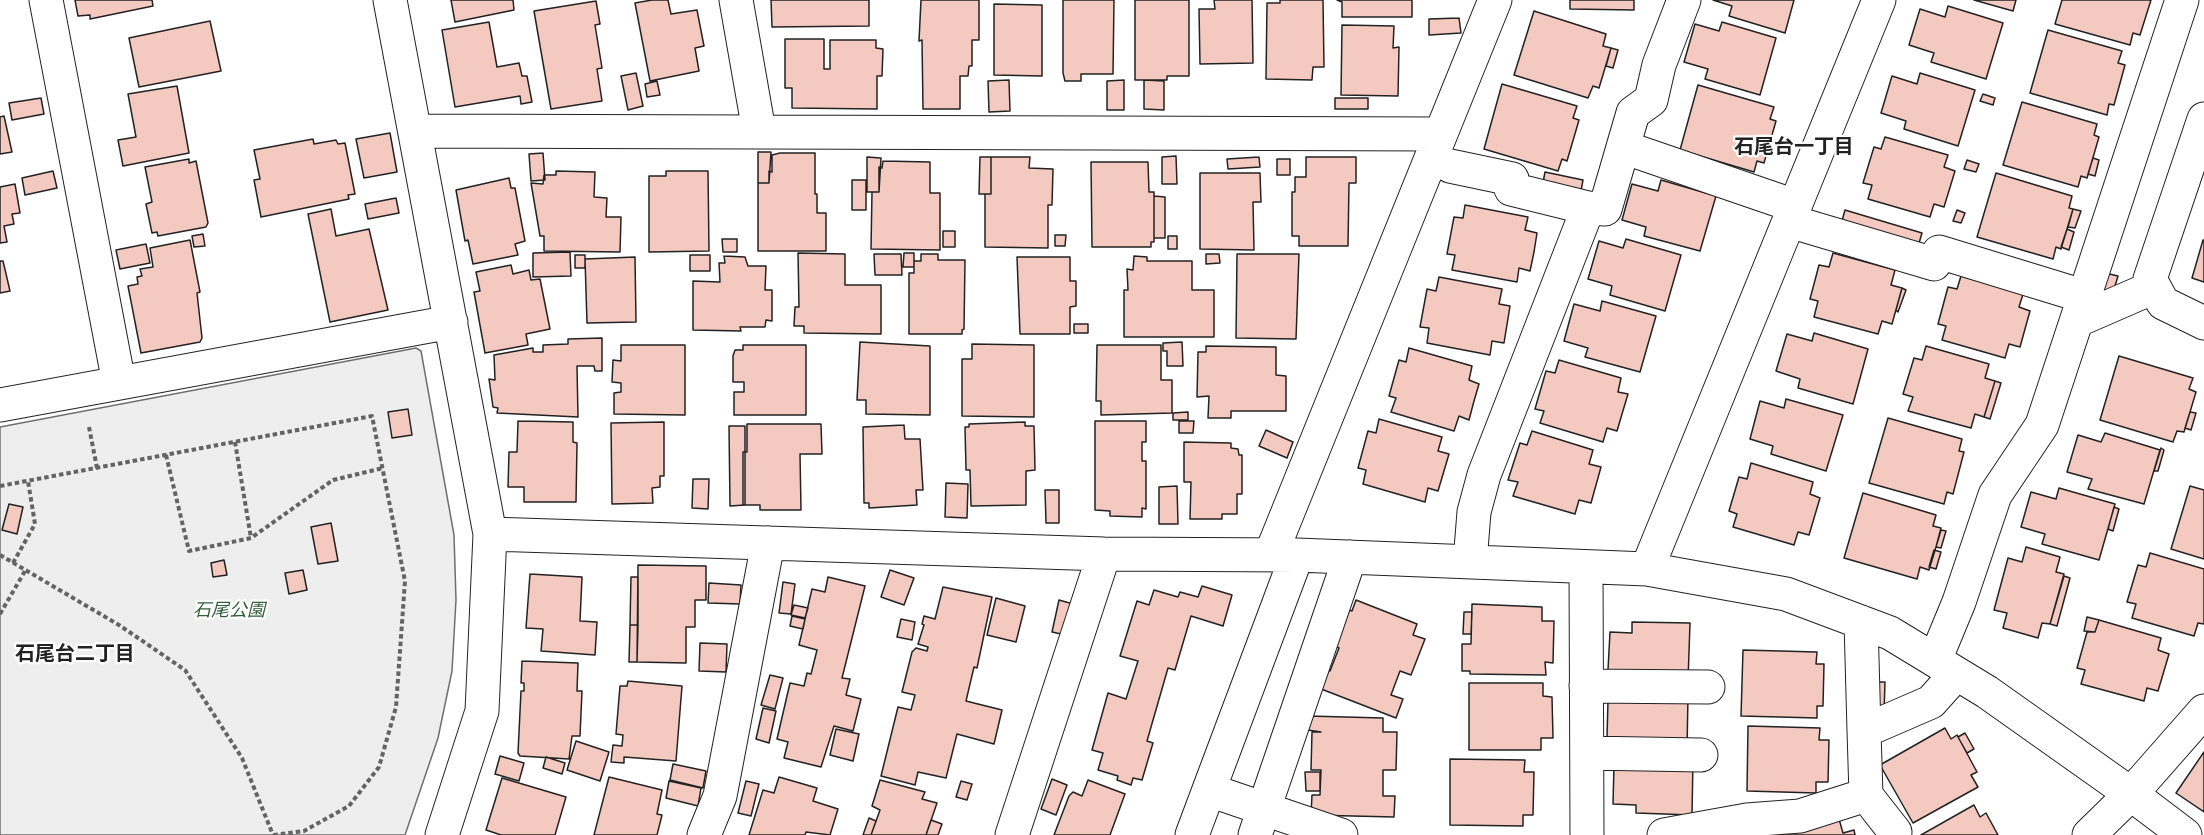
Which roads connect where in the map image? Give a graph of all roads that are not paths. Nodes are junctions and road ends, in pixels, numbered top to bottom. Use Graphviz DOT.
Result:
graph roads {
  1 [pos="46,0"];
  2 [pos="390,0"];
  3 [pos="736,0"];
  4 [pos="1495,0"];
  5 [pos="1684,0"];
  6 [pos="1879,0"];
  7 [pos="2182,0"];
  8 [pos="2204,119"];
  9 [pos="416,131"];
  10 [pos="759,131"];
  11 [pos="1440,134"];
  12 [pos="1623,147"];
  13 [pos="1450,166"];
  14 [pos="1588,208"];
  15 [pos="1792,213"];
  16 [pos="2154,287"];
  17 [pos="2082,309"];
  18 [pos="451,322"];
  19 [pos="2204,323"];
  20 [pos="119,383"];
  21 [pos="0,405"];
  22 [pos="490,534"];
  23 [pos="768,543"];
  24 [pos="1104,555"];
  25 [pos="1284,555"];
  26 [pos="1350,557"];
  27 [pos="1470,562"];
  28 [pos="1586,567"];
  29 [pos="1647,569"];
  30 [pos="1861,622"];
  31 [pos="1946,667"];
  32 [pos="1587,686"];
  33 [pos="1708,687"];
  34 [pos="2204,711"];
  35 [pos="1864,731"];
  36 [pos="1587,753"];
  37 [pos="1701,755"];
  38 [pos="1209,790"];
  39 [pos="2132,794"];
  40 [pos="1866,795"];
  41 [pos="1260,822"];
  42 [pos="1749,828"];
  43 [pos="2181,834"];
  44 [pos="442,835"];
  45 [pos="704,835"];
  46 [pos="1012,835"];
  47 [pos="1192,835"];
  48 [pos="1341,835"];
  49 [pos="1587,835"];
  50 [pos="1664,835"];
  51 [pos="1893,835"];
  52 [pos="2089,835"];
  1 -- 20 [label="street"];
  2 -- 9 [label="street"];
  3 -- 10 [label="street"];
  4 -- 11 [label="street"];
  5 -- 12 [label="street"];
  6 -- 15 [label="street"];
  7 -- 17 [label="street"];
  8 -- 16 [label="street"];
  9 -- 10 [label="street"];
  9 -- 18 [label="street"];
  10 -- 11 [label="street"];
  11 -- 25 [label="street"];
  12 -- 14 [label="street"];
  12 -- 15 [label="street"];
  13 -- 14 [label="street"];
  14 -- 27 [label="street"];
  15 -- 17 [label="street"];
  15 -- 29 [label="street"];
  16 -- 17 [label="street"];
  16 -- 19 [label="street"];
  17 -- 31 [label="street"];
  18 -- 20 [label="street"];
  18 -- 22 [label="street"];
  20 -- 21 [label="street"];
  22 -- 23 [label="street"];
  22 -- 44 [label="street"];
  23 -- 24 [label="street"];
  23 -- 45 [label="street"];
  24 -- 25 [label="street"];
  24 -- 46 [label="street"];
  25 -- 26 [label="street"];
  25 -- 38 [label="street"];
  26 -- 27 [label="street"];
  26 -- 41 [label="street"];
  27 -- 28 [label="street"];
  28 -- 29 [label="street"];
  28 -- 32 [label="street"];
  29 -- 30 [label="street"];
  30 -- 31 [label="street"];
  30 -- 35 [label="street"];
  31 -- 35 [label="street"];
  31 -- 39 [label="street"];
  32 -- 33 [label="street"];
  32 -- 36 [label="street"];
  34 -- 39 [label="street"];
  35 -- 40 [label="street"];
  36 -- 37 [label="street"];
  36 -- 49 [label="street"];
  38 -- 41 [label="street"];
  38 -- 47 [label="street"];
  39 -- 43 [label="street"];
  39 -- 52 [label="street"];
  40 -- 42 [label="street"];
  40 -- 51 [label="street"];
  41 -- 48 [label="street"];
  42 -- 50 [label="street"];
}
